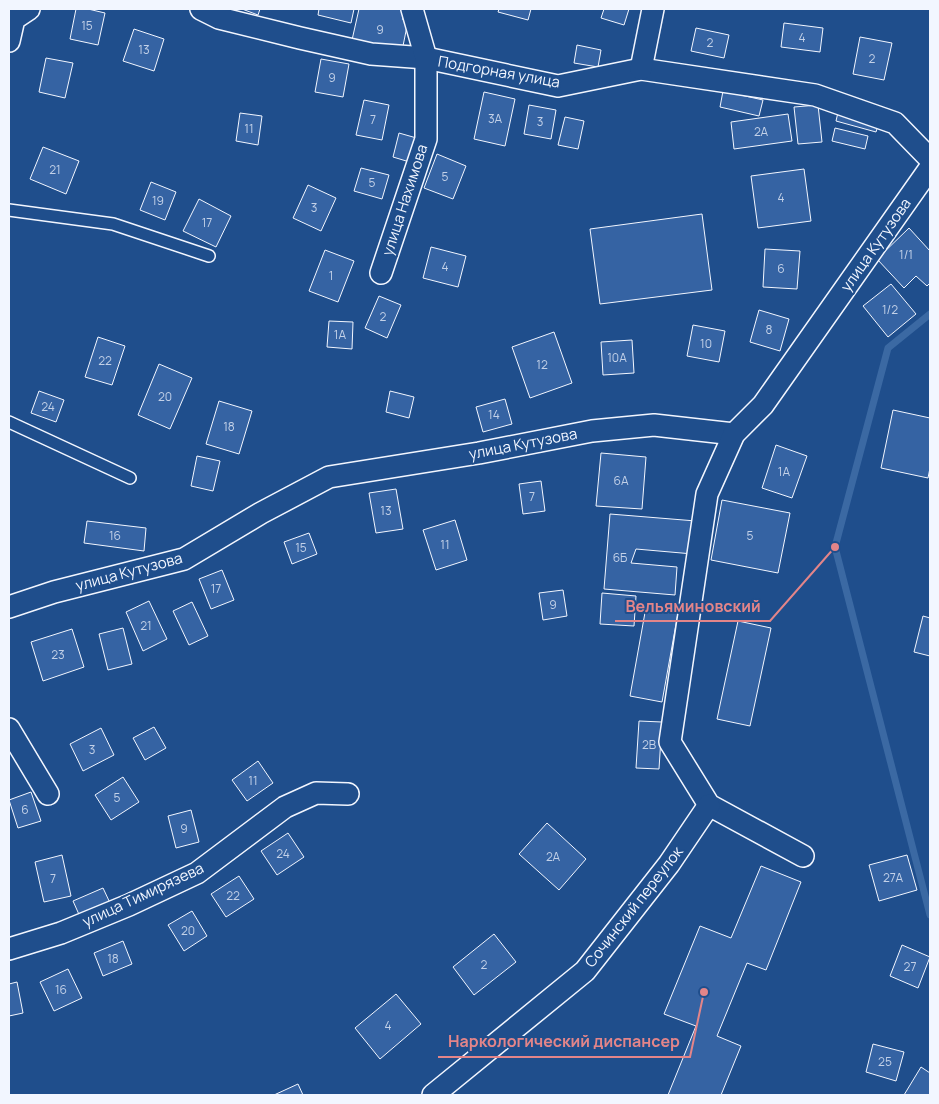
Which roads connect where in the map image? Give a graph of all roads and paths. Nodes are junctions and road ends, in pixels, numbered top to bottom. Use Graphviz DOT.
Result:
graph roads {
  1 [pos="29,9"];
  2 [pos="201,9"];
  3 [pos="412,9"];
  4 [pos="653,9"];
  5 [pos="9,41"];
  6 [pos="426,58"];
  7 [pos="641,70"];
  8 [pos="930,159"];
  9 [pos="930,168"];
  10 [pos="9,210"];
  11 [pos="209,256"];
  12 [pos="381,273"];
  13 [pos="9,422"];
  14 [pos="734,434"];
  15 [pos="130,478"];
  16 [pos="9,606"];
  17 [pos="9,729"];
  18 [pos="48,794"];
  19 [pos="348,794"];
  20 [pos="709,805"];
  21 [pos="803,856"];
  22 [pos="9,949"];
  23 [pos="433,1095"];
  1 -- 5 [label="street"];
  2 -- 6 [label="street, Подгорная улица"];
  3 -- 6 [label="street, улица Нахимова"];
  4 -- 7 [label="street"];
  6 -- 7 [label="street, Подгорная улица"];
  6 -- 12 [label="street, улица Нахимова"];
  7 -- 8 [label="street, Подгорная улица"];
  9 -- 14 [label="street, улица Кутузова"];
  10 -- 11 [label="lane"];
  13 -- 15 [label="lane"];
  14 -- 16 [label="street, улица Кутузова"];
  14 -- 20 [label="street"];
  17 -- 18 [label="street"];
  19 -- 22 [label="street, улица Тимирязева"];
  20 -- 21 [label="street"];
  20 -- 23 [label="street, Сочинский переулок"];
}
